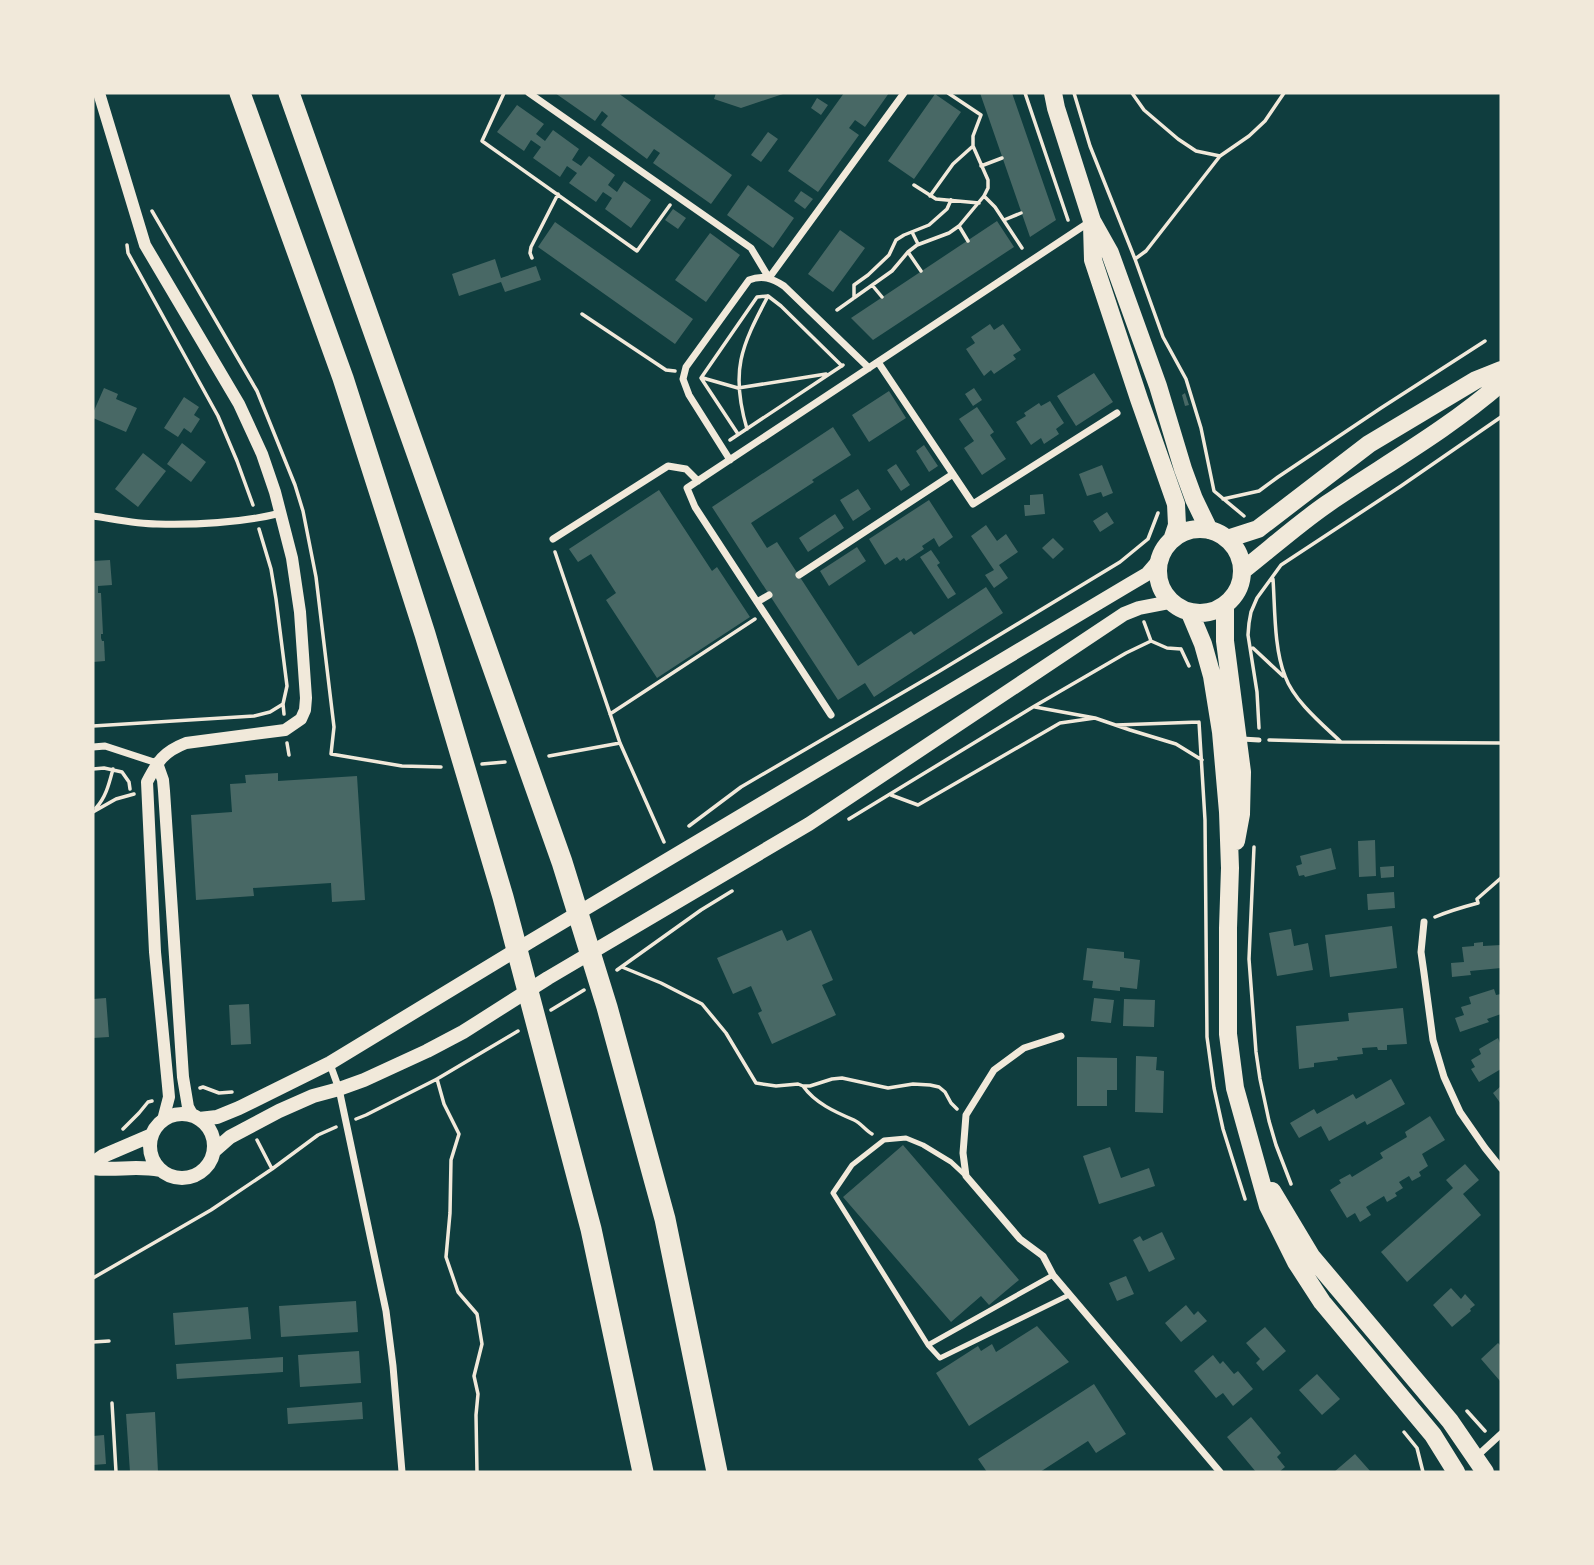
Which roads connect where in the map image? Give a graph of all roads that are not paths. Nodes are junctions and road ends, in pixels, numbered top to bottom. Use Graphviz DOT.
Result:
graph roads {
  1 [pos="99,93"];
  2 [pos="240,93"];
  3 [pos="289,93"];
  4 [pos="528,93"];
  5 [pos="904,93"];
  6 [pos="1052,98"];
  7 [pos="1092,221"];
  8 [pos="769,278"];
  9 [pos="878,362"];
  10 [pos="869,368"];
  11 [pos="1501,370"];
  12 [pos="1501,383"];
  13 [pos="1117,414"];
  14 [pos="730,460"];
  15 [pos="953,474"];
  16 [pos="698,481"];
  17 [pos="281,513"];
  18 [pos="93,516"];
  19 [pos="1209,530"];
  20 [pos="553,539"];
  21 [pos="1227,539"];
  22 [pos="1172,540"];
  23 [pos="1159,561"];
  24 [pos="1242,571"];
  25 [pos="799,575"];
  26 [pos="769,595"];
  27 [pos="1170,602"];
  28 [pos="757,603"];
  29 [pos="1225,606"];
  30 [pos="1190,613"];
  31 [pos="831,715"];
  32 [pos="1238,739"];
  33 [pos="1259,740"];
  34 [pos="93,747"];
  35 [pos="157,763"];
  36 [pos="1230,868"];
  37 [pos="1424,922"];
  38 [pos="1060,1036"];
  39 [pos="330,1063"];
  40 [pos="339,1089"];
  41 [pos="196,1117"];
  42 [pos="163,1120"];
  43 [pos="152,1135"];
  44 [pos="214,1151"];
  45 [pos="93,1166"];
  46 [pos="1258,1167"];
  47 [pos="1501,1168"];
  48 [pos="160,1170"];
  49 [pos="966,1176"];
  50 [pos="1053,1275"];
  51 [pos="1069,1295"];
  52 [pos="928,1345"];
  53 [pos="1501,1434"];
  54 [pos="1480,1465"];
  55 [pos="402,1472"];
  56 [pos="643,1472"];
  57 [pos="717,1472"];
  58 [pos="1220,1472"];
  59 [pos="1457,1472"];
  1 -- 17 [label="street"];
  2 -- 56 [label="highway"];
  3 -- 57 [label="highway"];
  4 -- 8 [label="street"];
  5 -- 8 [label="street"];
  6 -- 7 [label="main road"];
  7 -- 9 [label="street"];
  7 -- 19 [label="main road"];
  7 -- 22 [label="main road"];
  8 -- 10 [label="street"];
  8 -- 14 [label="street"];
  9 -- 10 [label="street"];
  9 -- 15 [label="street"];
  10 -- 14 [label="street"];
  11 -- 21 [label="main road"];
  12 -- 24 [label="main road"];
  13 -- 15 [label="street"];
  14 -- 16 [label="street"];
  15 -- 25 [label="street"];
  16 -- 20 [label="street"];
  16 -- 28 [label="street"];
  17 -- 18 [label="street"];
  17 -- 35 [label="street"];
  19 -- 21 [label="main road"];
  19 -- 22 [label="main road"];
  21 -- 24 [label="main road"];
  22 -- 23 [label="main road"];
  23 -- 27 [label="main road"];
  23 -- 39 [label="main road"];
  24 -- 29 [label="main road"];
  26 -- 28 [label="street"];
  27 -- 30 [label="main road"];
  27 -- 40 [label="main road"];
  28 -- 31 [label="street"];
  29 -- 30 [label="main road"];
  29 -- 32 [label="main road"];
  30 -- 36 [label="main road"];
  32 -- 33 [label="lane"];
  32 -- 36 [label="main road"];
  34 -- 35 [label="street"];
  35 -- 41 [label="street"];
  35 -- 42 [label="street"];
  36 -- 46 [label="main road"];
  37 -- 47 [label="street"];
  38 -- 49 [label="street"];
  39 -- 40 [label="street"];
  39 -- 41 [label="main road"];
  40 -- 44 [label="main road"];
  40 -- 55 [label="street"];
  41 -- 42 [label="main road"];
  41 -- 44 [label="main road"];
  42 -- 43 [label="main road"];
  43 -- 45 [label="main road"];
  43 -- 48 [label="main road"];
  44 -- 48 [label="main road"];
  45 -- 48 [label="main road"];
  46 -- 54 [label="main road"];
  46 -- 59 [label="main road"];
  49 -- 50 [label="street"];
  49 -- 52 [label="lane"];
  50 -- 51 [label="street"];
  50 -- 52 [label="lane"];
  51 -- 52 [label="lane"];
  51 -- 58 [label="street"];
  53 -- 54 [label="street"];
  54 -- 59 [label="street"];
}
